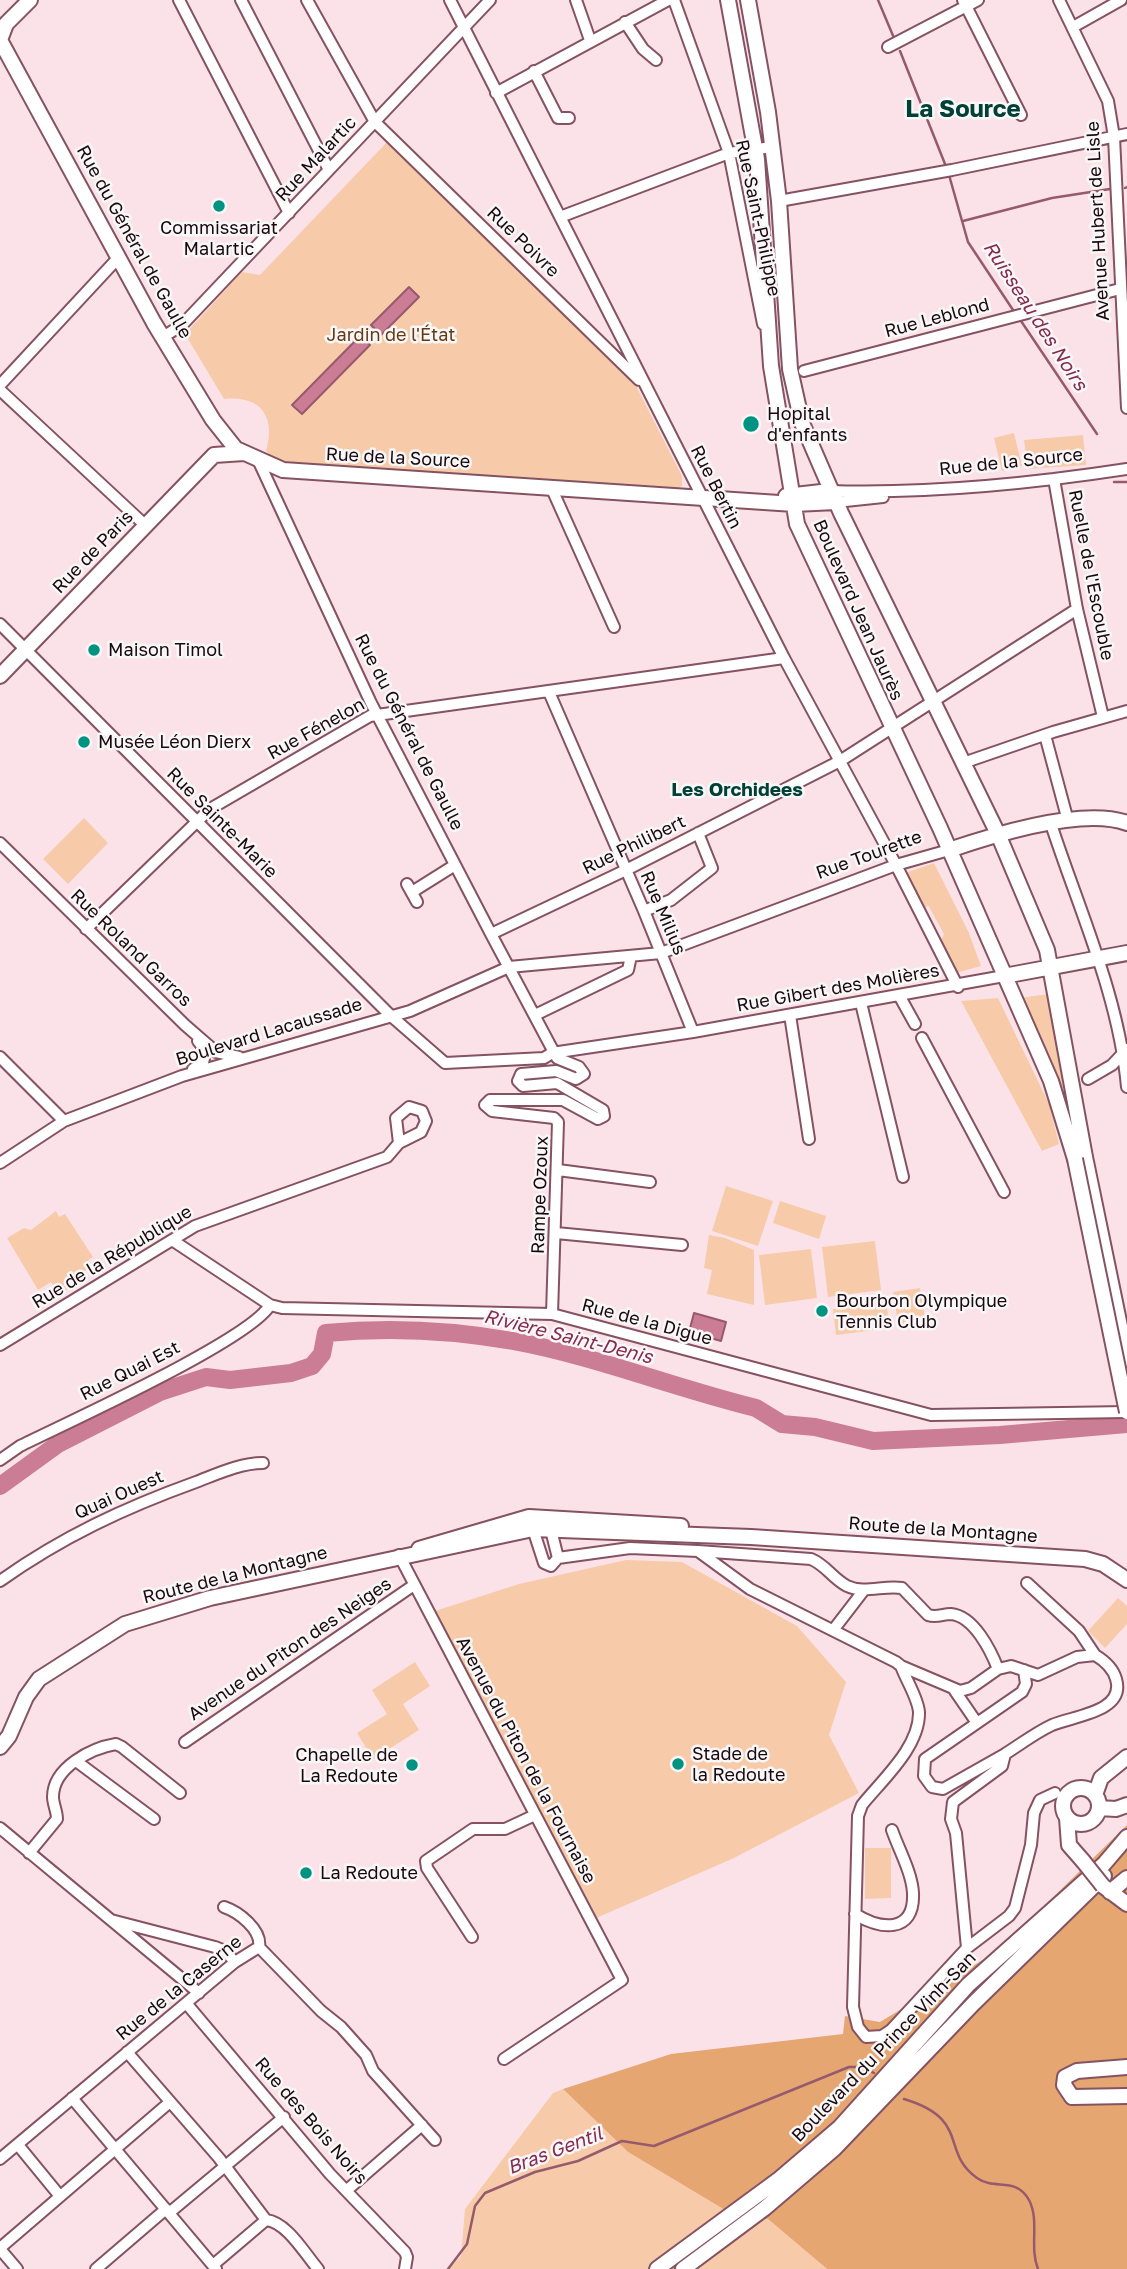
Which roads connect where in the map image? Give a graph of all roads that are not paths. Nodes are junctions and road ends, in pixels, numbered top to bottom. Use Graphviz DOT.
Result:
graph roads {
  1 [pos="30,0"];
  2 [pos="179,0"];
  3 [pos="242,0"];
  4 [pos="307,0"];
  5 [pos="450,0"];
  6 [pos="491,0"];
  7 [pos="576,0"];
  8 [pos="668,0"];
  9 [pos="674,0"];
  10 [pos="728,0"];
  11 [pos="748,0"];
  12 [pos="978,0"];
  13 [pos="1059,0"];
  14 [pos="1121,0"];
  15 [pos="964,3"];
  16 [pos="625,22"];
  17 [pos="1073,27"];
  18 [pos="464,29"];
  19 [pos="0,40"];
  20 [pos="590,40"];
  21 [pos="888,47"];
  22 [pos="656,60"];
  23 [pos="534,71"];
  24 [pos="496,93"];
  25 [pos="1021,115"];
  26 [pos="569,118"];
  27 [pos="375,122"];
  28 [pos="1127,134"];
  29 [pos="1114,137"];
  30 [pos="772,147"];
  31 [pos="756,149"];
  32 [pos="729,153"];
  33 [pos="329,170"];
  34 [pos="779,201"];
  35 [pos="1122,202"];
  36 [pos="289,212"];
  37 [pos="560,217"];
  38 [pos="119,257"];
  39 [pos="1120,289"];
  40 [pos="163,337"];
  41 [pos="771,366"];
  42 [pos="804,371"];
  43 [pos="646,387"];
  44 [pos="0,388"];
  45 [pos="1127,408"];
  46 [pos="213,420"];
  47 [pos="246,454"];
  48 [pos="214,455"];
  49 [pos="259,462"];
  50 [pos="1125,467"];
  51 [pos="1054,479"];
  52 [pos="551,487"];
  53 [pos="833,496"];
  54 [pos="702,498"];
  55 [pos="793,499"];
  56 [pos="145,525"];
  57 [pos="1077,609"];
  58 [pos="0,625"];
  59 [pos="614,627"];
  60 [pos="26,650"];
  61 [pos="784,658"];
  62 [pos="0,676"];
  63 [pos="549,692"];
  64 [pos="932,702"];
  65 [pos="1127,711"];
  66 [pos="376,714"];
  67 [pos="1103,718"];
  68 [pos="890,727"];
  69 [pos="1045,734"];
  70 [pos="839,761"];
  71 [pos="963,764"];
  72 [pos="1068,821"];
  73 [pos="196,822"];
  74 [pos="1127,823"];
  75 [pos="1051,824"];
  76 [pos="698,833"];
  77 [pos="998,834"];
  78 [pos="0,843"];
  79 [pos="949,850"];
  80 [pos="455,865"];
  81 [pos="896,865"];
  82 [pos="626,870"];
  83 [pos="412,893"];
  84 [pos="644,911"];
  85 [pos="86,929"];
  86 [pos="491,934"];
  87 [pos="662,953"];
  88 [pos="1127,953"];
  89 [pos="631,956"];
  90 [pos="1098,959"];
  91 [pos="509,967"];
  92 [pos="1051,967"];
  93 [pos="1004,976"];
  94 [pos="958,986"];
  95 [pos="900,997"];
  96 [pos="861,1003"];
  97 [pos="410,1011"];
  98 [pos="390,1015"];
  99 [pos="535,1015"];
  100 [pos="790,1015"];
  101 [pos="400,1024"];
  102 [pos="915,1024"];
  103 [pos="185,1025"];
  104 [pos="693,1032"];
  105 [pos="922,1038"];
  106 [pos="1126,1051"];
  107 [pos="555,1052"];
  108 [pos="0,1057"];
  109 [pos="249,1058"];
  110 [pos="182,1076"];
  111 [pos="1088,1079"];
  112 [pos="1127,1087"];
  113 [pos="64,1121"];
  114 [pos="809,1139"];
  115 [pos="399,1143"];
  116 [pos="1080,1158"];
  117 [pos="0,1163"];
  118 [pos="558,1170"];
  119 [pos="903,1177"];
  120 [pos="650,1182"];
  121 [pos="1004,1192"];
  122 [pos="556,1233"];
  123 [pos="172,1240"];
  124 [pos="682,1245"];
  125 [pos="270,1305"];
  126 [pos="552,1314"];
  127 [pos="0,1345"];
  128 [pos="1127,1360"];
  129 [pos="1127,1412"];
  130 [pos="0,1460"];
  131 [pos="263,1463"];
  132 [pos="549,1522"];
  133 [pos="531,1523"];
  134 [pos="698,1551"];
  135 [pos="404,1554"];
  136 [pos="558,1558"];
  137 [pos="1127,1580"];
  138 [pos="0,1581"];
  139 [pos="1027,1583"];
  140 [pos="414,1585"];
  141 [pos="864,1590"];
  142 [pos="834,1629"];
  143 [pos="1095,1655"];
  144 [pos="901,1666"];
  145 [pos="998,1669"];
  146 [pos="1024,1670"];
  147 [pos="955,1691"];
  148 [pos="977,1723"];
  149 [pos="185,1742"];
  150 [pos="0,1747"];
  151 [pos="1005,1754"];
  152 [pos="1127,1757"];
  153 [pos="76,1761"];
  154 [pos="1112,1768"];
  155 [pos="1080,1787"];
  156 [pos="180,1793"];
  157 [pos="1055,1793"];
  158 [pos="1097,1801"];
  159 [pos="1127,1805"];
  160 [pos="535,1815"];
  161 [pos="1067,1818"];
  162 [pos="154,1819"];
  163 [pos="1086,1823"];
  164 [pos="0,1828"];
  165 [pos="892,1830"];
  166 [pos="1127,1838"];
  167 [pos="1127,1852"];
  168 [pos="29,1853"];
  169 [pos="1081,1860"];
  170 [pos="1127,1878"];
  171 [pos="1106,1889"];
  172 [pos="1127,1904"];
  173 [pos="225,1907"];
  174 [pos="855,1914"];
  175 [pos="108,1919"];
  176 [pos="873,1925"];
  177 [pos="149,1929"];
  178 [pos="472,1937"];
  179 [pos="856,1942"];
  180 [pos="259,1947"];
  181 [pos="142,1948"];
  182 [pos="967,1948"];
  183 [pos="235,1962"];
  184 [pos="199,1993"];
  185 [pos="186,2003"];
  186 [pos="127,2052"];
  187 [pos="504,2059"];
  188 [pos="1127,2067"];
  189 [pos="1127,2096"];
  190 [pos="72,2098"];
  191 [pos="170,2102"];
  192 [pos="284,2118"];
  193 [pos="422,2126"];
  194 [pos="435,2140"];
  195 [pos="18,2145"];
  196 [pos="115,2147"];
  197 [pos="0,2159"];
  198 [pos="225,2167"];
  199 [pos="347,2190"];
  200 [pos="60,2195"];
  201 [pos="168,2211"];
  202 [pos="266,2220"];
  203 [pos="0,2249"];
  204 [pos="406,2265"];
  205 [pos="215,2267"];
  206 [pos="17,2269"];
  207 [pos="96,2269"];
  208 [pos="318,2269"];
  209 [pos="657,2269"];
  210 [pos="683,2269"];
  1 -- 19 [label="main road"];
  2 -- 36 [label="street"];
  3 -- 33 [label="street"];
  4 -- 27 [label="street, Rue Poivre"];
  5 -- 18 [label="street, Rue Bertin"];
  6 -- 18 [label="street, Rue Malartic"];
  7 -- 20 [label="street"];
  8 -- 16 [label="street"];
  9 -- 32 [label="street, Rue Saint-Philippe"];
  10 -- 31 [label="main road, Boulevard Jean Jaurès"];
  11 -- 30 [label="main road, Boulevard Jean Jaurès"];
  12 -- 15 [label="street"];
  13 -- 17 [label="street, Avenue Hubert de Lisle"];
  14 -- 17 [label="street"];
  15 -- 21 [label="street"];
  15 -- 25 [label="street"];
  16 -- 20 [label="street"];
  16 -- 22 [label="street"];
  17 -- 29 [label="street, Avenue Hubert de Lisle"];
  18 -- 24 [label="street, Rue Bertin"];
  18 -- 27 [label="street, Rue Malartic"];
  19 -- 38 [label="main road, Rue du Général de Gaulle"];
  20 -- 23 [label="street"];
  23 -- 24 [label="street"];
  23 -- 26 [label="street"];
  24 -- 37 [label="street, Rue Bertin"];
  27 -- 33 [label="street, Rue Malartic"];
  27 -- 43 [label="street, Rue Poivre"];
  28 -- 29 [label="street"];
  29 -- 34 [label="street"];
  29 -- 35 [label="street, Avenue Hubert de Lisle"];
  30 -- 31 [label="street"];
  30 -- 34 [label="main road, Boulevard Jean Jaurès"];
  31 -- 32 [label="street"];
  31 -- 41 [label="main road, Boulevard Jean Jaurès"];
  32 -- 37 [label="street"];
  32 -- 41 [label="street, Rue Saint-Philippe"];
  33 -- 36 [label="street, Rue Malartic"];
  34 -- 53 [label="main road, Boulevard Jean Jaurès"];
  35 -- 39 [label="street, Avenue Hubert de Lisle"];
  36 -- 40 [label="street, Rue Malartic"];
  37 -- 43 [label="street, Rue Bertin"];
  38 -- 40 [label="main road, Rue du Général de Gaulle"];
  38 -- 44 [label="street"];
  39 -- 42 [label="street, Rue Leblond"];
  39 -- 45 [label="street, Avenue Hubert de Lisle"];
  40 -- 46 [label="main road, Rue du Général de Gaulle"];
  41 -- 55 [label="main road, Boulevard Jean Jaurès"];
  43 -- 54 [label="street, Rue Bertin"];
  44 -- 56 [label="street"];
  46 -- 47 [label="main road, Rue du Général de Gaulle"];
  46 -- 48 [label="main road"];
  47 -- 48 [label="main road"];
  47 -- 49 [label="main road, Rue de la Source"];
  48 -- 56 [label="main road, Rue de Paris"];
  49 -- 52 [label="main road, Rue de la Source"];
  49 -- 66 [label="street, Rue du Général de Gaulle"];
  50 -- 51 [label="street, Rue de la Source"];
  51 -- 53 [label="street, Rue de la Source"];
  51 -- 57 [label="street, Ruelle de l'Escouble"];
  52 -- 54 [label="main road, Rue de la Source"];
  52 -- 59 [label="street"];
  53 -- 55 [label="main road, Rue de la Source"];
  53 -- 64 [label="main road, Boulevard Jean Jaurès"];
  54 -- 55 [label="main road, Rue de la Source"];
  54 -- 61 [label="street, Rue Bertin"];
  55 -- 68 [label="main road, Boulevard Jean Jaurès"];
  56 -- 60 [label="main road, Rue de Paris"];
  57 -- 64 [label="street, Rue Philibert"];
  57 -- 67 [label="street, Ruelle de l'Escouble"];
  58 -- 60 [label="street, Rue Sainte-Marie"];
  60 -- 62 [label="main road, Rue de Paris"];
  60 -- 73 [label="street, Rue Sainte-Marie"];
  61 -- 63 [label="street, Rue Fénelon"];
  61 -- 70 [label="street, Rue Bertin"];
  63 -- 66 [label="street, Rue Fénelon"];
  63 -- 82 [label="street, Rue Milius"];
  64 -- 68 [label="street, Rue Philibert"];
  64 -- 71 [label="main road, Boulevard Jean Jaurès"];
  65 -- 67 [label="street"];
  66 -- 73 [label="street, Rue Fénelon"];
  66 -- 80 [label="street, Rue du Général de Gaulle"];
  67 -- 69 [label="street"];
  68 -- 70 [label="street, Rue Philibert"];
  68 -- 79 [label="main road, Boulevard Jean Jaurès"];
  69 -- 71 [label="street"];
  69 -- 72 [label="street"];
  70 -- 76 [label="street, Rue Philibert"];
  70 -- 81 [label="street, Rue Bertin"];
  71 -- 77 [label="main road, Boulevard Jean Jaurès"];
  72 -- 74 [label="main road, Rue Tourette"];
  72 -- 75 [label="main road, Rue Tourette"];
  73 -- 85 [label="street, Rue Fénelon"];
  73 -- 98 [label="street, Rue Sainte-Marie"];
  75 -- 77 [label="main road, Rue Tourette"];
  75 -- 90 [label="street"];
  76 -- 82 [label="street, Rue Philibert"];
  76 -- 84 [label="street"];
  77 -- 79 [label="main road, Rue Tourette"];
  77 -- 92 [label="main road, Boulevard Jean Jaurès"];
  78 -- 85 [label="street, Rue Roland Garros"];
  79 -- 81 [label="street, Rue Tourette"];
  79 -- 93 [label="main road, Boulevard Jean Jaurès"];
  80 -- 83 [label="street"];
  80 -- 86 [label="street, Rue du Général de Gaulle"];
  81 -- 87 [label="street, Rue Tourette"];
  81 -- 94 [label="street, Rue Bertin"];
  82 -- 84 [label="street, Rue Milius"];
  82 -- 86 [label="street, Rue Philibert"];
  84 -- 87 [label="street, Rue Milius"];
  85 -- 103 [label="street, Rue Roland Garros"];
  86 -- 91 [label="street, Rue du Général de Gaulle"];
  87 -- 89 [label="street, Rue Tourette"];
  87 -- 104 [label="street, Rue Milius"];
  88 -- 90 [label="main road, Rue Gibert des Molières"];
  89 -- 91 [label="street, Rue Tourette"];
  89 -- 99 [label="street"];
  90 -- 92 [label="main road, Rue Gibert des Molières"];
  90 -- 106 [label="street"];
  91 -- 97 [label="street, Rue Tourette"];
  91 -- 99 [label="street, Rue du Général de Gaulle"];
  92 -- 93 [label="main road, Rue Gibert des Molières"];
  92 -- 116 [label="main road, Boulevard Jean Jaurès"];
  93 -- 94 [label="street, Rue Gibert des Molières"];
  93 -- 116 [label="main road, Boulevard Jean Jaurès"];
  94 -- 95 [label="street, Rue Gibert des Molières"];
  95 -- 96 [label="street, Rue Gibert des Molières"];
  95 -- 102 [label="street"];
  96 -- 100 [label="street, Rue Gibert des Molières"];
  96 -- 119 [label="street"];
  97 -- 98 [label="street, Rue Tourette"];
  97 -- 101 [label="street"];
  98 -- 101 [label="street, Boulevard Lacaussade"];
  98 -- 109 [label="street, Boulevard Lacaussade"];
  99 -- 107 [label="street, Rue du Général de Gaulle"];
  100 -- 104 [label="street, Rue Gibert des Molières"];
  100 -- 114 [label="street"];
  101 -- 107 [label="street, Boulevard Lacaussade"];
  103 -- 109 [label="street, Rue Roland Garros"];
  103 -- 110 [label="street"];
  104 -- 107 [label="street, Rue Gibert des Molières"];
  105 -- 121 [label="street"];
  106 -- 111 [label="street"];
  106 -- 112 [label="street"];
  107 -- 118 [label="street, Rampe Ozoux"];
  108 -- 113 [label="street"];
  109 -- 110 [label="street, Boulevard Lacaussade"];
  110 -- 113 [label="street, Boulevard Lacaussade"];
  113 -- 117 [label="street, Boulevard Lacaussade"];
  115 -- 123 [label="street, Rue de la République"];
  116 -- 128 [label="main road"];
  116 -- 129 [label="main road, bridge"];
  118 -- 120 [label="street"];
  118 -- 122 [label="street, Rampe Ozoux"];
  122 -- 124 [label="street"];
  122 -- 126 [label="street, Rampe Ozoux"];
  123 -- 125 [label="street"];
  123 -- 127 [label="street, Rue de la République"];
  125 -- 126 [label="street, Rue de la Digue"];
  125 -- 130 [label="street, Rue Quai Est"];
  126 -- 129 [label="street, Rue de la Digue"];
  131 -- 138 [label="street, Quai Ouest"];
  132 -- 133 [label="main road, Route de la Montagne"];
  132 -- 136 [label="street"];
  132 -- 137 [label="main road, Route de la Montagne"];
  133 -- 135 [label="main road, Route de la Montagne"];
  133 -- 136 [label="street"];
  134 -- 136 [label="street"];
  134 -- 141 [label="street"];
  134 -- 142 [label="street"];
  135 -- 140 [label="street, Avenue du Piton de la Fournaise"];
  135 -- 150 [label="main road, Route de la Montagne"];
  139 -- 143 [label="street"];
  140 -- 149 [label="street, Avenue du Piton des Neiges"];
  140 -- 160 [label="street, Avenue du Piton de la Fournaise"];
  141 -- 142 [label="street"];
  141 -- 145 [label="street"];
  142 -- 144 [label="street"];
  143 -- 146 [label="street"];
  143 -- 151 [label="street"];
  144 -- 147 [label="street"];
  144 -- 174 [label="street"];
  145 -- 146 [label="street"];
  145 -- 147 [label="street"];
  146 -- 148 [label="street"];
  147 -- 148 [label="street"];
  148 -- 151 [label="street"];
  151 -- 182 [label="street"];
  152 -- 154 [label="main road"];
  153 -- 156 [label="street"];
  153 -- 162 [label="street"];
  153 -- 168 [label="street"];
  154 -- 155 [label="main road"];
  154 -- 158 [label="main road"];
  155 -- 158 [label="main road"];
  155 -- 161 [label="main road"];
  157 -- 182 [label="street"];
  158 -- 159 [label="main road"];
  158 -- 163 [label="main road"];
  160 -- 178 [label="street"];
  160 -- 187 [label="street, Avenue du Piton de la Fournaise"];
  161 -- 163 [label="main road"];
  161 -- 169 [label="main road"];
  163 -- 169 [label="main road"];
  164 -- 168 [label="street"];
  165 -- 176 [label="street"];
  166 -- 209 [label="main road, Boulevard du Prince Vinh-San"];
  167 -- 210 [label="main road, Boulevard du Prince Vinh-San"];
  168 -- 175 [label="street"];
  169 -- 171 [label="main road, bridge"];
  170 -- 171 [label="main road"];
  171 -- 172 [label="main road"];
  173 -- 180 [label="street"];
  174 -- 176 [label="street"];
  174 -- 179 [label="street"];
  175 -- 177 [label="street"];
  175 -- 181 [label="street"];
  176 -- 179 [label="street"];
  177 -- 181 [label="street"];
  177 -- 183 [label="street"];
  179 -- 182 [label="street"];
  180 -- 183 [label="street, Rue de la Caserne"];
  180 -- 193 [label="street, Rue de la Caserne"];
  181 -- 184 [label="street"];
  183 -- 184 [label="street, Rue de la Caserne"];
  184 -- 185 [label="street, Rue de la Caserne"];
  185 -- 186 [label="street, Rue de la Caserne"];
  185 -- 192 [label="street, Rue des Bois Noirs"];
  186 -- 190 [label="street, Rue de la Caserne"];
  186 -- 191 [label="street"];
  188 -- 189 [label="main road"];
  190 -- 195 [label="street, Rue de la Caserne"];
  190 -- 196 [label="street"];
  191 -- 196 [label="street"];
  191 -- 198 [label="street"];
  192 -- 198 [label="street"];
  192 -- 199 [label="street, Rue des Bois Noirs"];
  193 -- 194 [label="street, Rue de la Caserne"];
  193 -- 199 [label="street"];
  195 -- 197 [label="street, Rue de la Caserne"];
  195 -- 200 [label="street"];
  196 -- 200 [label="street"];
  196 -- 201 [label="street"];
  198 -- 201 [label="street"];
  198 -- 202 [label="street"];
  199 -- 204 [label="street, Rue des Bois Noirs"];
  200 -- 203 [label="street"];
  201 -- 205 [label="street"];
  201 -- 207 [label="street"];
  202 -- 205 [label="street"];
  202 -- 208 [label="street"];
  203 -- 206 [label="street"];
}
